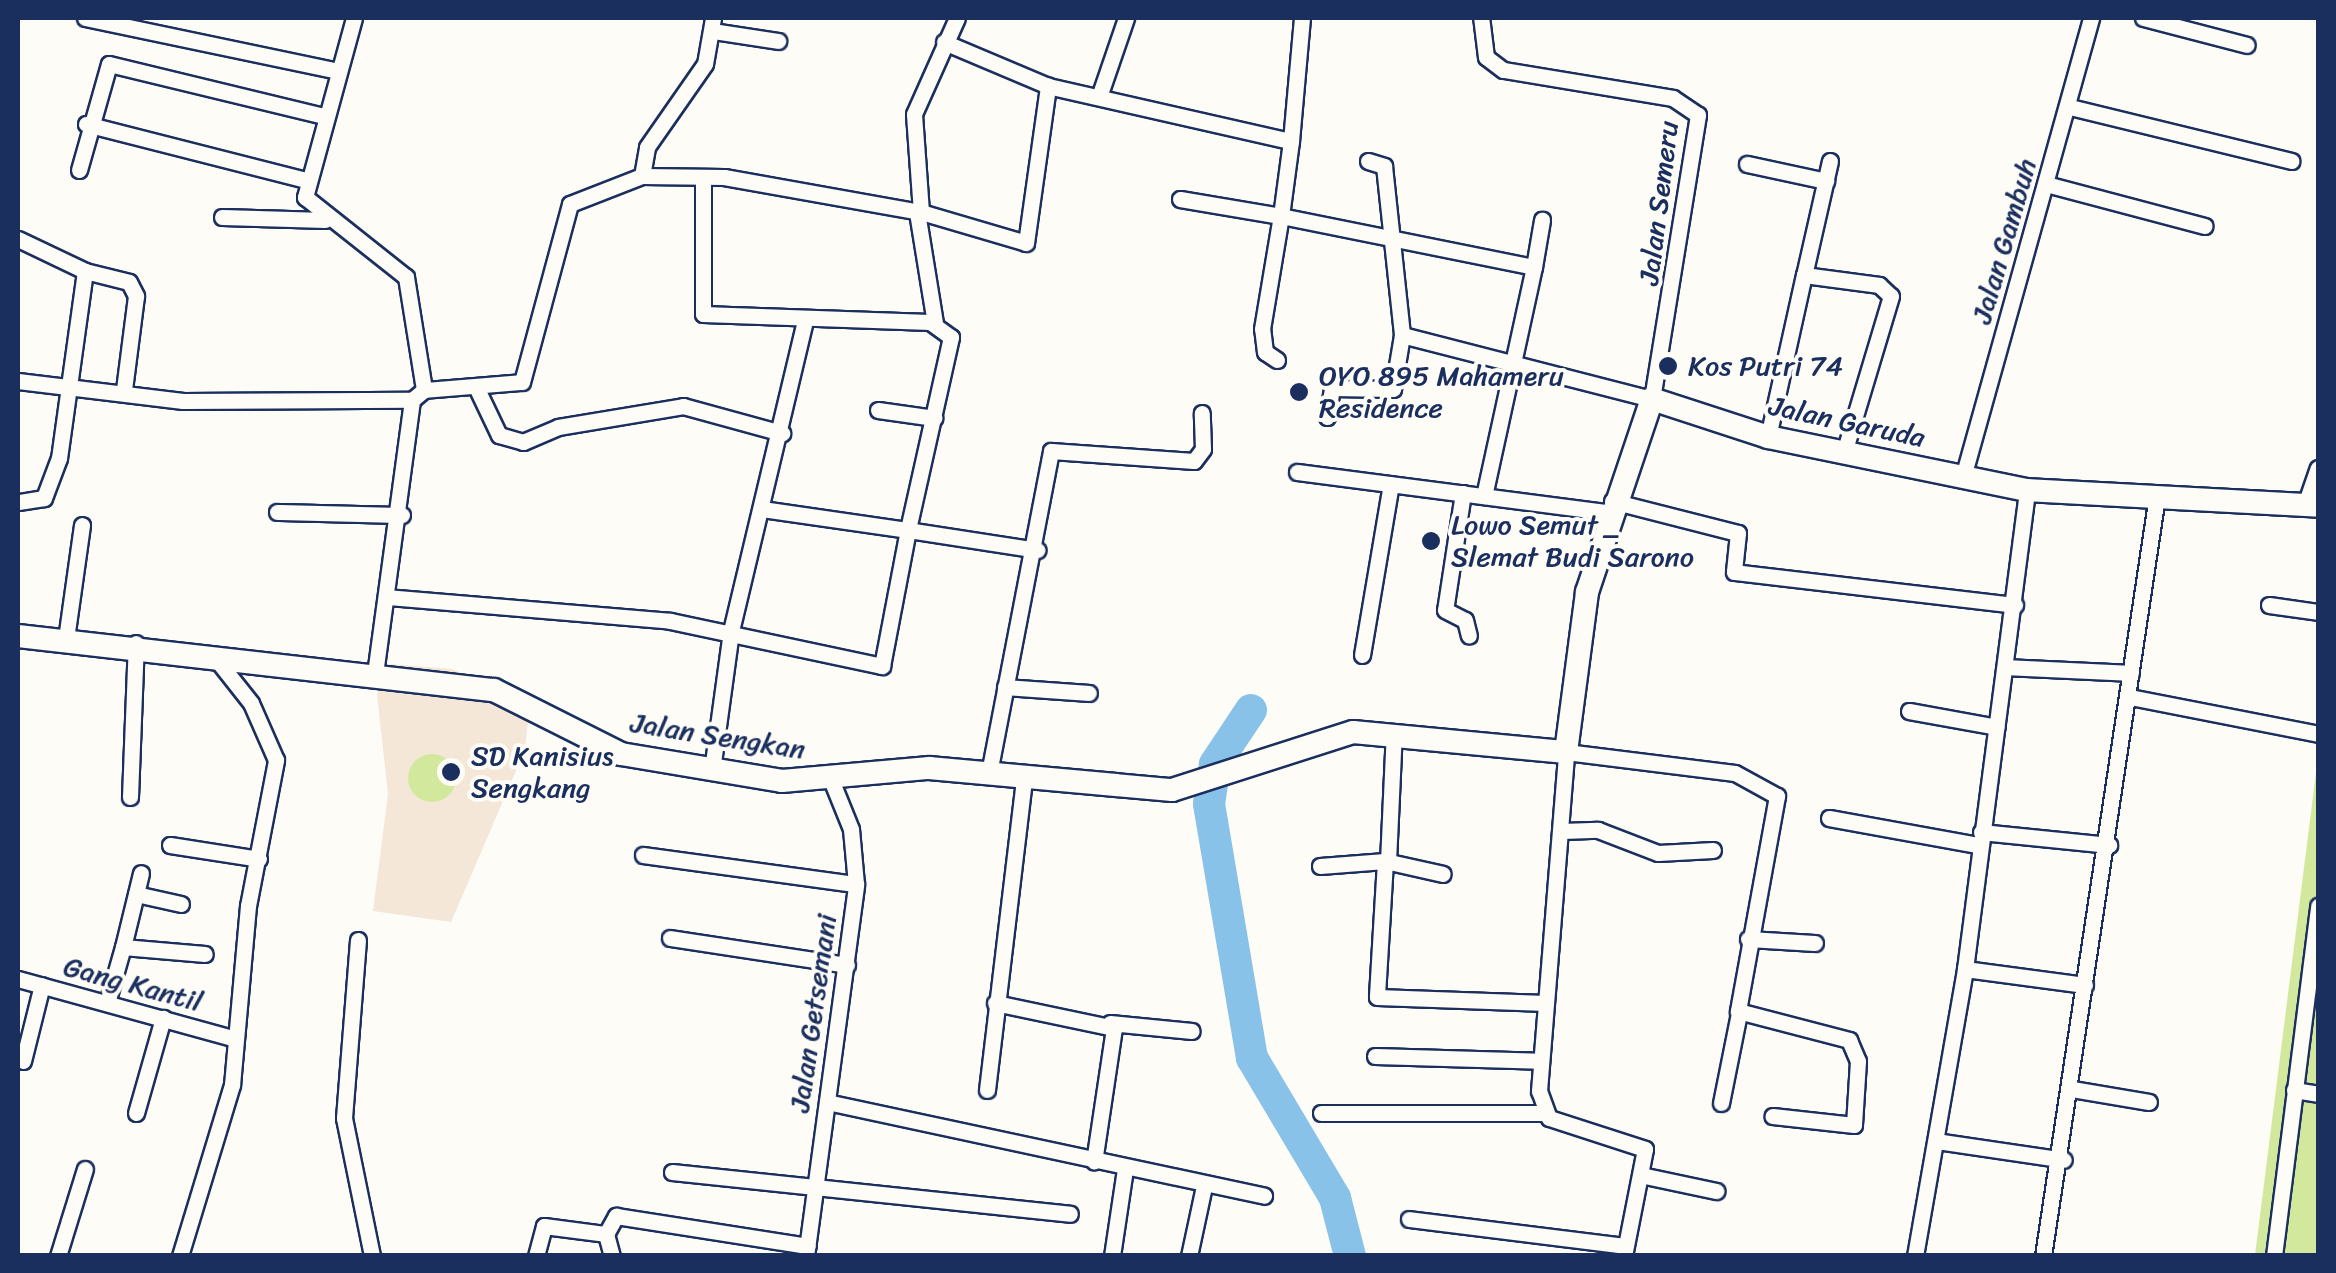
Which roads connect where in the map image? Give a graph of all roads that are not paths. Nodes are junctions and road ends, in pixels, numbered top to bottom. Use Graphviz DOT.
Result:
graph roads {
  1 [pos="84,18"];
  2 [pos="354,18"];
  3 [pos="1126,18"];
  4 [pos="1302,18"];
  5 [pos="1481,18"];
  6 [pos="2091,18"];
  7 [pos="2144,18"];
  8 [pos="951,19"];
  9 [pos="713,24"];
  10 [pos="778,41"];
  11 [pos="944,42"];
  12 [pos="2248,45"];
  13 [pos="338,71"];
  14 [pos="1048,86"];
  15 [pos="1100,94"];
  16 [pos="2070,106"];
  17 [pos="324,116"];
  18 [pos="86,124"];
  19 [pos="1291,141"];
  20 [pos="1830,160"];
  21 [pos="1368,161"];
  22 [pos="2291,161"];
  23 [pos="1747,164"];
  24 [pos="79,170"];
  25 [pos="642,176"];
  26 [pos="703,178"];
  27 [pos="306,180"];
  28 [pos="1826,181"];
  29 [pos="2046,184"];
  30 [pos="1180,198"];
  31 [pos="919,212"];
  32 [pos="1282,216"];
  33 [pos="222,217"];
  34 [pos="325,220"];
  35 [pos="1542,220"];
  36 [pos="2204,226"];
  37 [pos="1392,232"];
  38 [pos="18,239"];
  39 [pos="1534,267"];
  40 [pos="85,271"];
  41 [pos="1804,275"];
  42 [pos="805,322"];
  43 [pos="935,323"];
  44 [pos="1402,335"];
  45 [pos="1277,360"];
  46 [pos="1502,360"];
  47 [pos="18,381"];
  48 [pos="69,384"];
  49 [pos="124,390"];
  50 [pos="478,392"];
  51 [pos="418,395"];
  52 [pos="1652,399"];
  53 [pos="878,410"];
  54 [pos="1202,413"];
  55 [pos="1327,417"];
  56 [pos="934,418"];
  57 [pos="782,433"];
  58 [pos="1768,436"];
  59 [pos="1844,454"];
  60 [pos="2318,468"];
  61 [pos="1298,472"];
  62 [pos="1963,478"];
  63 [pos="1391,484"];
  64 [pos="2027,490"];
  65 [pos="1464,494"];
  66 [pos="1484,496"];
  67 [pos="2156,496"];
  68 [pos="18,502"];
  69 [pos="2312,505"];
  70 [pos="1609,507"];
  71 [pos="763,509"];
  72 [pos="277,512"];
  73 [pos="402,516"];
  74 [pos="82,525"];
  75 [pos="908,530"];
  76 [pos="1037,550"];
  77 [pos="387,597"];
  78 [pos="2015,605"];
  79 [pos="2269,605"];
  80 [pos="2318,612"];
  81 [pos="731,630"];
  82 [pos="18,636"];
  83 [pos="1469,636"];
  84 [pos="66,640"];
  85 [pos="136,643"];
  86 [pos="211,652"];
  87 [pos="1362,654"];
  88 [pos="2006,667"];
  89 [pos="2132,673"];
  90 [pos="376,674"];
  91 [pos="1005,687"];
  92 [pos="1089,694"];
  93 [pos="2130,697"];
  94 [pos="1910,711"];
  95 [pos="1997,727"];
  96 [pos="1394,732"];
  97 [pos="2318,734"];
  98 [pos="1566,752"];
  99 [pos="712,770"];
  100 [pos="989,773"];
  101 [pos="1024,779"];
  102 [pos="832,782"];
  103 [pos="130,797"];
  104 [pos="1829,818"];
  105 [pos="1562,830"];
  106 [pos="1980,838"];
  107 [pos="170,845"];
  108 [pos="2109,845"];
  109 [pos="1713,850"];
  110 [pos="643,855"];
  111 [pos="259,859"];
  112 [pos="1386,862"];
  113 [pos="1320,866"];
  114 [pos="141,873"];
  115 [pos="1443,874"];
  116 [pos="856,884"];
  117 [pos="136,894"];
  118 [pos="181,904"];
  119 [pos="2318,906"];
  120 [pos="670,938"];
  121 [pos="1748,938"];
  122 [pos="358,940"];
  123 [pos="1815,943"];
  124 [pos="123,947"];
  125 [pos="205,954"];
  126 [pos="847,965"];
  127 [pos="1966,970"];
  128 [pos="18,979"];
  129 [pos="42,985"];
  130 [pos="2085,986"];
  131 [pos="107,1003"];
  132 [pos="995,1003"];
  133 [pos="1546,1003"];
  134 [pos="1739,1013"];
  135 [pos="163,1018"];
  136 [pos="1110,1024"];
  137 [pos="1192,1031"];
  138 [pos="236,1038"];
  139 [pos="1375,1056"];
  140 [pos="23,1060"];
  141 [pos="1539,1061"];
  142 [pos="2072,1089"];
  143 [pos="987,1090"];
  144 [pos="2294,1090"];
  145 [pos="2318,1094"];
  146 [pos="827,1102"];
  147 [pos="2149,1102"];
  148 [pos="1721,1103"];
  149 [pos="136,1113"];
  150 [pos="1322,1113"];
  151 [pos="1543,1113"];
  152 [pos="1772,1116"];
  153 [pos="1936,1141"];
  154 [pos="2064,1160"];
  155 [pos="1094,1162"];
  156 [pos="84,1169"];
  157 [pos="1125,1169"];
  158 [pos="672,1172"];
  159 [pos="1645,1176"];
  160 [pos="1204,1186"];
  161 [pos="813,1188"];
  162 [pos="1716,1191"];
  163 [pos="1264,1196"];
  164 [pos="1070,1214"];
  165 [pos="1409,1219"];
  166 [pos="606,1234"];
  167 [pos="807,1251"];
  168 [pos="1625,1251"];
  169 [pos="58,1256"];
  170 [pos="180,1256"];
  171 [pos="372,1256"];
  172 [pos="536,1256"];
  173 [pos="612,1256"];
  174 [pos="1112,1256"];
  175 [pos="1190,1256"];
  176 [pos="1915,1256"];
  177 [pos="2043,1256"];
  178 [pos="2274,1256"];
  1 -- 13 [label="street"];
  2 -- 13 [label="street"];
  3 -- 15 [label="street"];
  4 -- 19 [label="street"];
  5 -- 52 [label="street, Jalan Semeru"];
  6 -- 16 [label="street, Jalan Gambuh"];
  7 -- 12 [label="street"];
  8 -- 11 [label="street"];
  9 -- 10 [label="street"];
  9 -- 25 [label="street"];
  11 -- 14 [label="street"];
  11 -- 31 [label="street"];
  13 -- 17 [label="street"];
  14 -- 15 [label="street"];
  14 -- 31 [label="street"];
  15 -- 19 [label="street"];
  16 -- 22 [label="street"];
  16 -- 29 [label="street, Jalan Gambuh"];
  17 -- 18 [label="street"];
  17 -- 27 [label="street"];
  18 -- 24 [label="street"];
  18 -- 27 [label="street"];
  19 -- 32 [label="street"];
  20 -- 28 [label="street"];
  21 -- 37 [label="street"];
  23 -- 28 [label="street"];
  25 -- 26 [label="street"];
  25 -- 50 [label="street"];
  26 -- 31 [label="street"];
  26 -- 42 [label="street"];
  27 -- 34 [label="street"];
  28 -- 41 [label="street"];
  29 -- 36 [label="street"];
  29 -- 62 [label="street, Jalan Gambuh"];
  30 -- 32 [label="street"];
  31 -- 43 [label="street"];
  32 -- 37 [label="street"];
  32 -- 45 [label="street"];
  33 -- 34 [label="street"];
  34 -- 51 [label="street"];
  35 -- 39 [label="street"];
  37 -- 39 [label="street"];
  37 -- 44 [label="street"];
  38 -- 40 [label="street"];
  39 -- 46 [label="street"];
  40 -- 48 [label="street"];
  40 -- 49 [label="street"];
  41 -- 58 [label="street"];
  41 -- 59 [label="street"];
  42 -- 43 [label="street"];
  42 -- 57 [label="street"];
  43 -- 56 [label="street"];
  44 -- 46 [label="street"];
  44 -- 55 [label="street"];
  46 -- 52 [label="street"];
  46 -- 66 [label="street"];
  47 -- 48 [label="street"];
  48 -- 49 [label="street"];
  48 -- 68 [label="street"];
  49 -- 51 [label="street"];
  50 -- 51 [label="street"];
  50 -- 57 [label="street"];
  51 -- 73 [label="street"];
  52 -- 58 [label="main road, Jalan Garuda"];
  52 -- 70 [label="main road"];
  53 -- 56 [label="street"];
  54 -- 76 [label="street"];
  56 -- 75 [label="street"];
  57 -- 71 [label="street"];
  58 -- 59 [label="main road, Jalan Garuda"];
  59 -- 62 [label="main road, Jalan Garuda"];
  60 -- 69 [label="street"];
  61 -- 63 [label="street"];
  62 -- 64 [label="main road, Jalan Garuda"];
  63 -- 65 [label="street"];
  63 -- 87 [label="street"];
  64 -- 67 [label="main road, Jalan Garuda"];
  64 -- 78 [label="street"];
  65 -- 66 [label="street"];
  65 -- 83 [label="street"];
  66 -- 70 [label="street"];
  67 -- 69 [label="main road, Jalan Garuda"];
  67 -- 89 [label="street"];
  70 -- 78 [label="street"];
  70 -- 98 [label="main road"];
  71 -- 75 [label="street"];
  71 -- 81 [label="street"];
  72 -- 73 [label="street"];
  73 -- 77 [label="street"];
  74 -- 84 [label="street"];
  75 -- 76 [label="street"];
  75 -- 81 [label="street"];
  76 -- 91 [label="street"];
  77 -- 81 [label="street"];
  77 -- 90 [label="street"];
  78 -- 88 [label="street"];
  79 -- 80 [label="street"];
  81 -- 99 [label="street"];
  82 -- 84 [label="main road"];
  84 -- 85 [label="main road"];
  85 -- 86 [label="main road"];
  85 -- 103 [label="street"];
  86 -- 90 [label="main road, Jalan Sengkan"];
  86 -- 111 [label="street"];
  88 -- 89 [label="street"];
  88 -- 95 [label="street"];
  89 -- 93 [label="street"];
  90 -- 99 [label="main road, Jalan Sengkan"];
  91 -- 92 [label="street"];
  91 -- 100 [label="street"];
  93 -- 97 [label="street"];
  93 -- 108 [label="street"];
  94 -- 95 [label="street"];
  95 -- 106 [label="street"];
  96 -- 98 [label="main road"];
  96 -- 101 [label="main road, Jalan Sengkan"];
  96 -- 112 [label="street"];
  98 -- 105 [label="street"];
  98 -- 121 [label="street"];
  99 -- 102 [label="main road, Jalan Sengkan"];
  100 -- 101 [label="main road, Jalan Sengkan"];
  100 -- 102 [label="main road, Jalan Sengkan"];
  101 -- 132 [label="street"];
  102 -- 116 [label="street, Jalan Getsemani"];
  104 -- 106 [label="street"];
  105 -- 109 [label="street"];
  105 -- 133 [label="street"];
  106 -- 108 [label="street"];
  106 -- 127 [label="street"];
  107 -- 111 [label="street"];
  108 -- 130 [label="street"];
  110 -- 116 [label="street"];
  111 -- 138 [label="street"];
  112 -- 113 [label="street"];
  112 -- 115 [label="street"];
  112 -- 133 [label="street"];
  114 -- 117 [label="street"];
  116 -- 126 [label="street, Jalan Getsemani"];
  117 -- 118 [label="street"];
  117 -- 124 [label="street"];
  119 -- 144 [label="street"];
  120 -- 126 [label="street"];
  121 -- 123 [label="street"];
  121 -- 134 [label="street"];
  122 -- 171 [label="street"];
  124 -- 125 [label="street"];
  124 -- 131 [label="street"];
  126 -- 146 [label="street, Jalan Getsemani"];
  127 -- 130 [label="street"];
  127 -- 153 [label="street"];
  128 -- 129 [label="street, Gang Kantil"];
  129 -- 131 [label="street, Gang Kantil"];
  129 -- 140 [label="street"];
  130 -- 142 [label="street"];
  131 -- 135 [label="street, Gang Kantil"];
  132 -- 136 [label="street"];
  132 -- 143 [label="street"];
  133 -- 141 [label="street"];
  134 -- 148 [label="street"];
  134 -- 152 [label="street"];
  135 -- 138 [label="street, Gang Kantil"];
  135 -- 149 [label="street"];
  136 -- 137 [label="street"];
  136 -- 155 [label="street"];
  138 -- 170 [label="street"];
  139 -- 141 [label="street"];
  141 -- 151 [label="street"];
  142 -- 147 [label="street"];
  142 -- 154 [label="street"];
  144 -- 145 [label="street"];
  144 -- 178 [label="street"];
  146 -- 155 [label="street"];
  146 -- 161 [label="street, Jalan Getsemani"];
  150 -- 151 [label="street"];
  151 -- 159 [label="street"];
  153 -- 154 [label="street"];
  153 -- 176 [label="street"];
  154 -- 177 [label="street"];
  155 -- 157 [label="street"];
  156 -- 169 [label="street"];
  157 -- 160 [label="street"];
  157 -- 174 [label="street"];
  158 -- 161 [label="street"];
  159 -- 162 [label="street"];
  159 -- 168 [label="street"];
  160 -- 163 [label="street"];
  160 -- 175 [label="street"];
  161 -- 164 [label="street"];
  161 -- 167 [label="street, Jalan Getsemani"];
  165 -- 168 [label="street"];
  166 -- 167 [label="street"];
  166 -- 172 [label="street"];
  166 -- 173 [label="street"];
}
